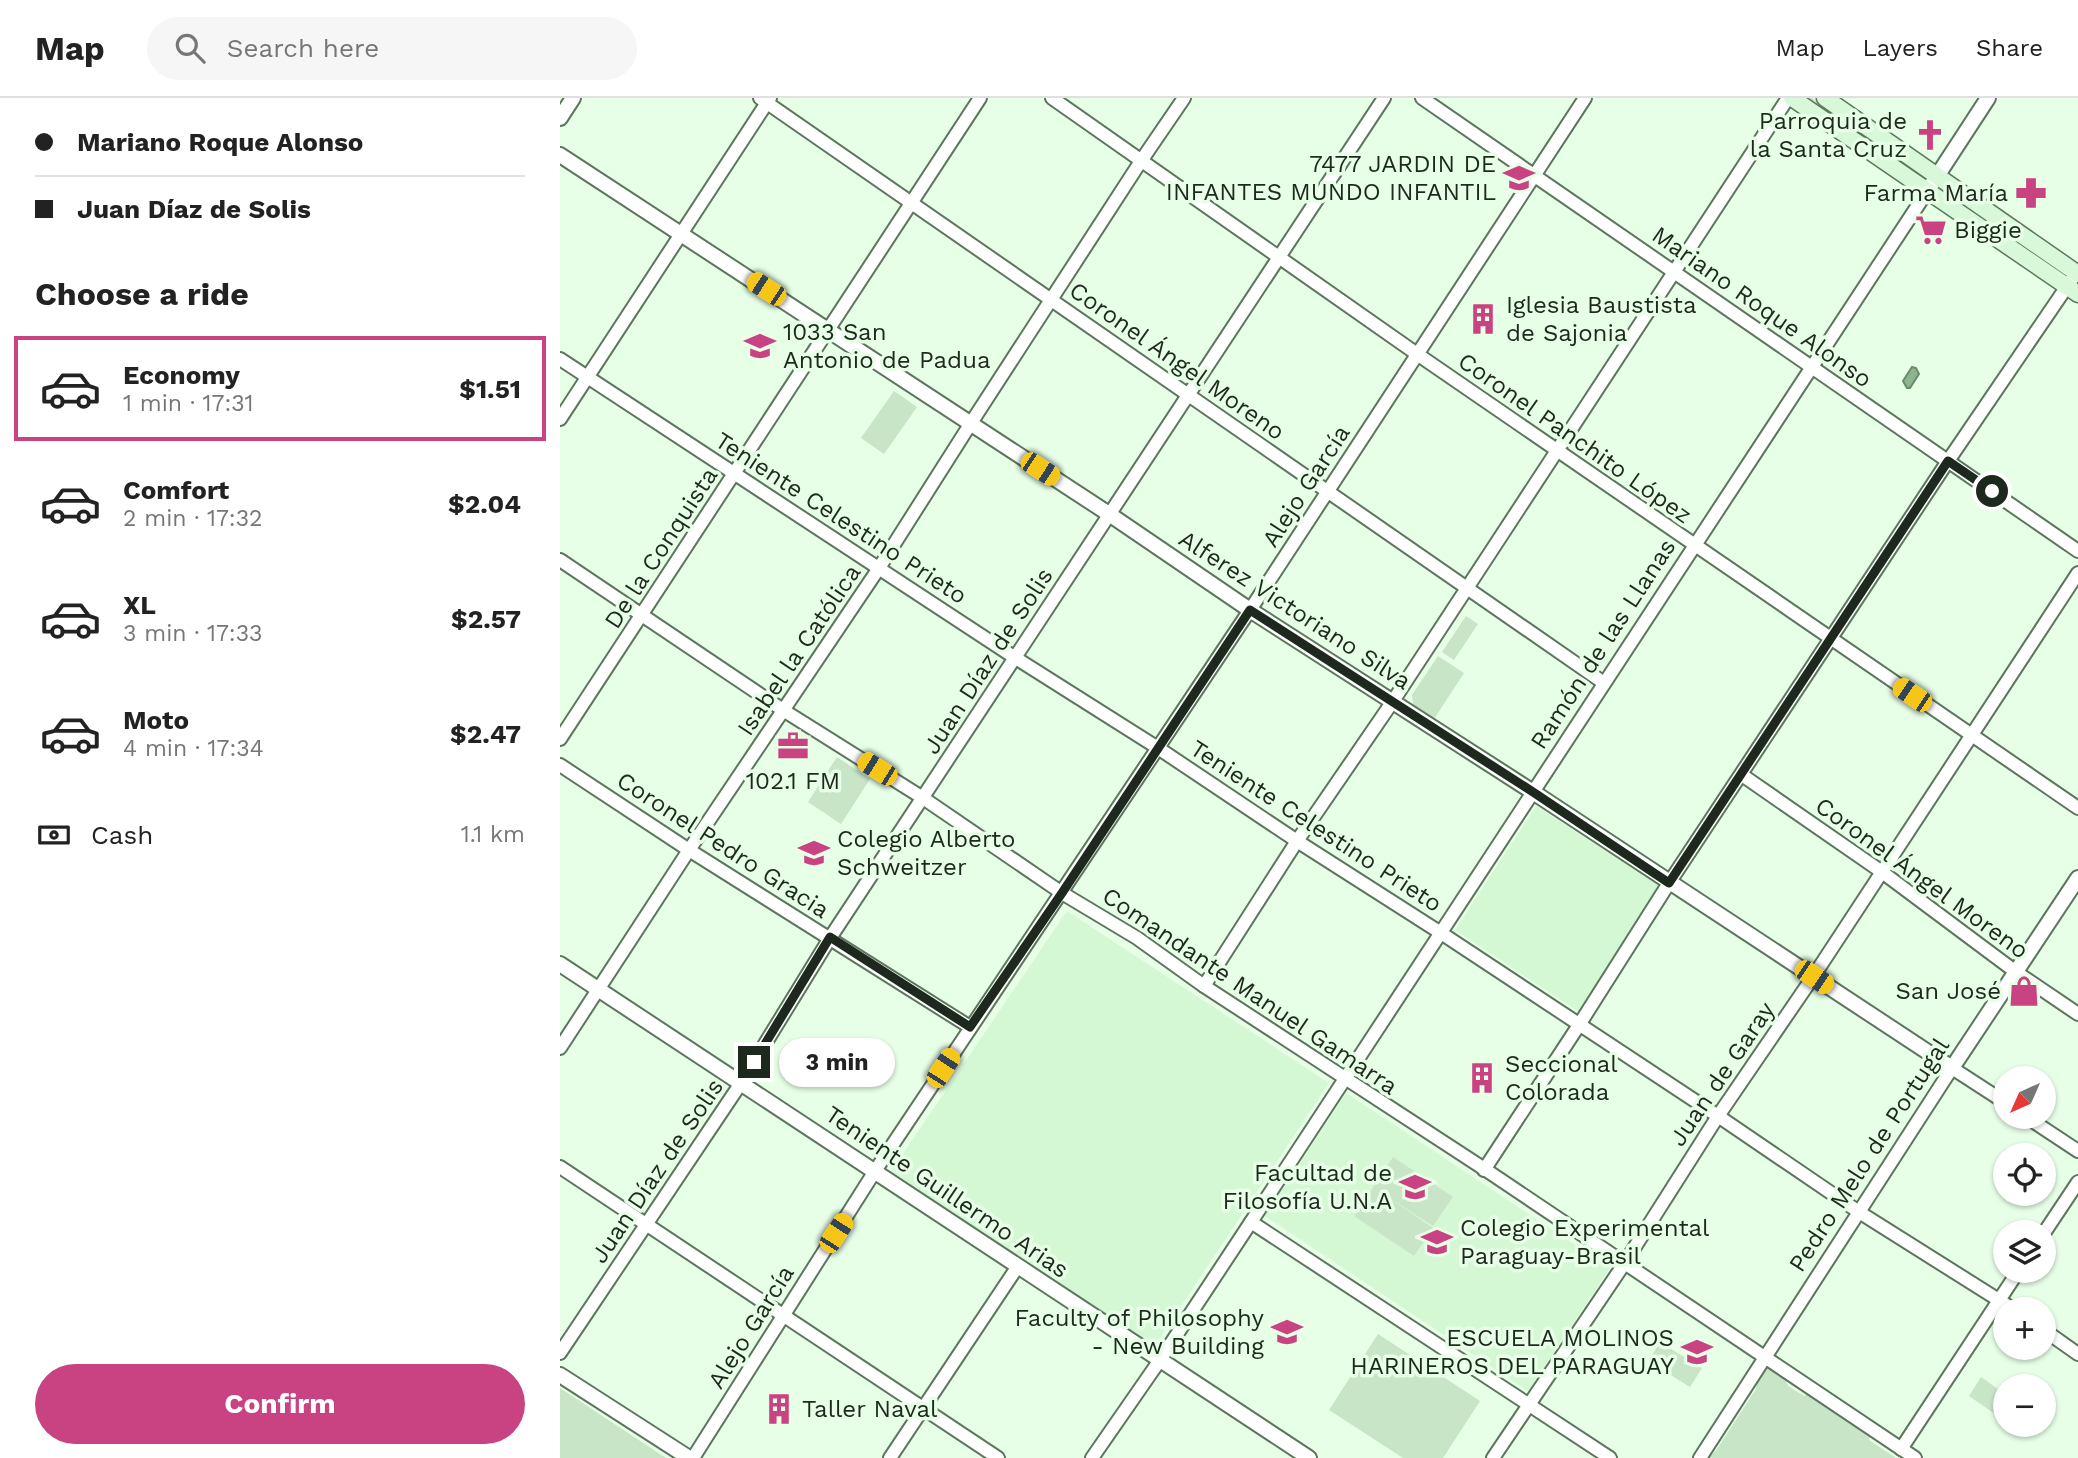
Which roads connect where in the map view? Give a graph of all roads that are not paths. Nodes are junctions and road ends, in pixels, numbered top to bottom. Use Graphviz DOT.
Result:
graph roads {
  1 [pos="573,98"];
  2 [pos="980,98"];
  3 [pos="1052,98"];
  4 [pos="1184,98"];
  5 [pos="1384,98"];
  6 [pos="1422,98"];
  7 [pos="1585,98"];
  8 [pos="1790,98"];
  9 [pos="1825,98"];
  10 [pos="1988,98"];
  11 [pos="766,100"];
  12 [pos="560,118"];
  13 [pos="560,155"];
  14 [pos="1141,161"];
  15 [pos="1534,176"];
  16 [pos="1933,183"];
  17 [pos="912,203"];
  18 [pos="681,233"];
  19 [pos="1279,258"];
  20 [pos="1674,272"];
  21 [pos="2077,272"];
  22 [pos="2072,290"];
  23 [pos="1051,299"];
  24 [pos="830,331"];
  25 [pos="1417,354"];
  26 [pos="560,359"];
  27 [pos="1812,367"];
  28 [pos="587,377"];
  29 [pos="1188,394"];
  30 [pos="560,419"];
  31 [pos="971,423"];
  32 [pos="1557,451"];
  33 [pos="1948,461"];
  34 [pos="735,474"];
  35 [pos="1328,491"];
  36 [pos="1109,514"];
  37 [pos="1695,546"];
  38 [pos="2078,551"];
  39 [pos="560,561"];
  40 [pos="879,568"];
  41 [pos="2078,573"];
  42 [pos="1467,588"];
  43 [pos="1250,610"];
  44 [pos="642,615"];
  45 [pos="1831,640"];
  46 [pos="1014,657"];
  47 [pos="1604,683"];
  48 [pos="1393,701"];
  49 [pos="783,710"];
  50 [pos="1972,736"];
  51 [pos="560,739"];
  52 [pos="1158,748"];
  53 [pos="560,765"];
  54 [pos="1742,775"];
  55 [pos="1533,792"];
  56 [pos="923,799"];
  57 [pos="2078,808"];
  58 [pos="1297,841"];
  59 [pos="690,850"];
  60 [pos="1882,872"];
  61 [pos="2078,878"];
  62 [pos="1669,883"];
  63 [pos="1062,893"];
  64 [pos="1441,933"];
  65 [pos="830,937"];
  66 [pos="560,964"];
  67 [pos="2016,972"];
  68 [pos="1814,977"];
  69 [pos="1204,986"];
  70 [pos="599,989"];
  71 [pos="2078,1014"];
  72 [pos="1579,1025"];
  73 [pos="970,1027"];
  74 [pos="560,1048"];
  75 [pos="1952,1068"];
  76 [pos="1344,1080"];
  77 [pos="741,1083"];
  78 [pos="1993,1095"];
  79 [pos="1718,1116"];
  80 [pos="2045,1129"];
  81 [pos="2078,1151"];
  82 [pos="560,1167"];
  83 [pos="1484,1170"];
  84 [pos="875,1171"];
  85 [pos="2078,1182"];
  86 [pos="1859,1212"];
  87 [pos="2053,1220"];
  88 [pos="1251,1222"];
  89 [pos="646,1224"];
  90 [pos="1624,1264"];
  91 [pos="1018,1266"];
  92 [pos="1995,1297"];
  93 [pos="1993,1310"];
  94 [pos="783,1315"];
  95 [pos="2056,1338"];
  96 [pos="560,1353"];
  97 [pos="2078,1354"];
  98 [pos="1765,1357"];
  99 [pos="1160,1360"];
  100 [pos="560,1375"];
  101 [pos="1530,1404"];
  102 [pos="923,1408"];
  103 [pos="1901,1448"];
  104 [pos="1300,1455"];
  105 [pos="691,1458"];
  106 [pos="890,1458"];
  107 [pos="998,1458"];
  108 [pos="1092,1458"];
  109 [pos="1493,1458"];
  110 [pos="1610,1458"];
  111 [pos="1699,1458"];
  112 [pos="1915,1458"];
  1 -- 12 [label="street"];
  2 -- 17 [label="street, De la Conquista"];
  3 -- 14 [label="street, Coronel Panchito López"];
  4 -- 14 [label="street, Isabel la Católica"];
  5 -- 19 [label="street, Juan Díaz de Solis"];
  6 -- 15 [label="street, Mariano Roque Alonso"];
  7 -- 15 [label="street, Alejo García"];
  8 -- 16 [label="main road"];
  8 -- 20 [label="street"];
  9 -- 16 [label="main road"];
  10 -- 16 [label="street, Ramón de las Llanas"];
  11 -- 17 [label="street, Coronel Ángel Moreno"];
  11 -- 18 [label="street"];
  13 -- 18 [label="street, Alferez Victoriano Silva"];
  14 -- 19 [label="street, Coronel Panchito López"];
  14 -- 23 [label="street, Isabel la Católica"];
  15 -- 20 [label="street, Mariano Roque Alonso"];
  15 -- 25 [label="street, Alejo García"];
  16 -- 21 [label="main road"];
  16 -- 22 [label="main road"];
  16 -- 27 [label="street, Ramón de las Llanas"];
  17 -- 23 [label="street, Coronel Ángel Moreno"];
  17 -- 24 [label="street, De la Conquista"];
  18 -- 24 [label="street, Alferez Victoriano Silva"];
  18 -- 28 [label="street"];
  19 -- 25 [label="street, Coronel Panchito López"];
  19 -- 29 [label="street, Juan Díaz de Solis"];
  20 -- 27 [label="street, Mariano Roque Alonso"];
  20 -- 32 [label="street"];
  21 -- 22 [label="street"];
  22 -- 33 [label="street"];
  23 -- 29 [label="street, Coronel Ángel Moreno"];
  23 -- 31 [label="street, Isabel la Católica"];
  24 -- 31 [label="street, Alferez Victoriano Silva"];
  24 -- 34 [label="street, De la Conquista"];
  25 -- 32 [label="street, Coronel Panchito López"];
  25 -- 35 [label="street, Alejo García"];
  26 -- 28 [label="street, Teniente Celestino Prieto"];
  27 -- 33 [label="street, Mariano Roque Alonso"];
  27 -- 37 [label="street, Ramón de las Llanas"];
  28 -- 30 [label="street"];
  28 -- 34 [label="street, Teniente Celestino Prieto"];
  29 -- 35 [label="street, Coronel Ángel Moreno"];
  29 -- 36 [label="street, Juan Díaz de Solis"];
  31 -- 36 [label="street, Alferez Victoriano Silva"];
  31 -- 40 [label="street, Isabel la Católica"];
  32 -- 37 [label="street, Coronel Panchito López"];
  32 -- 42 [label="street"];
  33 -- 38 [label="street, Mariano Roque Alonso"];
  33 -- 45 [label="street"];
  34 -- 40 [label="street, Teniente Celestino Prieto"];
  34 -- 44 [label="street, De la Conquista"];
  35 -- 42 [label="street, Coronel Ángel Moreno"];
  35 -- 43 [label="street, Alejo García"];
  36 -- 43 [label="street, Alferez Victoriano Silva"];
  36 -- 46 [label="street, Juan Díaz de Solis"];
  37 -- 45 [label="street, Coronel Panchito López"];
  37 -- 47 [label="street, Ramón de las Llanas"];
  39 -- 44 [label="street, Comandante Manuel Gamarra"];
  40 -- 46 [label="street, Teniente Celestino Prieto"];
  40 -- 49 [label="street, Isabel la Católica"];
  41 -- 50 [label="street, Juan de Garay"];
  42 -- 47 [label="street, Coronel Ángel Moreno"];
  42 -- 48 [label="street"];
  43 -- 48 [label="street, Alferez Victoriano Silva"];
  43 -- 52 [label="street, Alejo García"];
  44 -- 49 [label="street, Comandante Manuel Gamarra"];
  44 -- 51 [label="street, De la Conquista"];
  45 -- 50 [label="street, Coronel Panchito López"];
  45 -- 54 [label="street"];
  46 -- 52 [label="street, Teniente Celestino Prieto"];
  46 -- 56 [label="street, Juan Díaz de Solis"];
  47 -- 55 [label="street, Ramón de las Llanas"];
  48 -- 55 [label="street, Alferez Victoriano Silva"];
  48 -- 58 [label="street"];
  49 -- 56 [label="street, Comandante Manuel Gamarra"];
  49 -- 59 [label="street, Isabel la Católica"];
  50 -- 57 [label="street, Coronel Panchito López"];
  50 -- 60 [label="street, Juan de Garay"];
  52 -- 58 [label="street, Teniente Celestino Prieto"];
  52 -- 63 [label="street, Alejo García"];
  53 -- 59 [label="street, Coronel Pedro Gracia"];
  54 -- 60 [label="street, Coronel Ángel Moreno"];
  54 -- 62 [label="street"];
  55 -- 62 [label="street, Alferez Victoriano Silva"];
  55 -- 64 [label="street, Ramón de las Llanas"];
  56 -- 63 [label="street, Comandante Manuel Gamarra"];
  56 -- 65 [label="street, Juan Díaz de Solis"];
  58 -- 64 [label="street, Teniente Celestino Prieto"];
  58 -- 69 [label="street"];
  59 -- 65 [label="street, Coronel Pedro Gracia"];
  59 -- 70 [label="street, Isabel la Católica"];
  60 -- 67 [label="street, Coronel Ángel Moreno"];
  60 -- 68 [label="street, Juan de Garay"];
  61 -- 67 [label="street, Pedro Melo de Portugal"];
  62 -- 68 [label="street, Alferez Victoriano Silva"];
  62 -- 72 [label="street"];
  63 -- 69 [label="street, Comandante Manuel Gamarra"];
  63 -- 73 [label="street, Alejo García"];
  64 -- 72 [label="street, Teniente Celestino Prieto"];
  64 -- 76 [label="street, Ramón de las Llanas"];
  65 -- 73 [label="street, Coronel Pedro Gracia"];
  65 -- 77 [label="street, Juan Díaz de Solis"];
  66 -- 70 [label="street, Teniente Guillermo Arias"];
  67 -- 71 [label="street, Coronel Ángel Moreno"];
  67 -- 75 [label="street, Pedro Melo de Portugal"];
  68 -- 75 [label="street, Alferez Victoriano Silva"];
  68 -- 79 [label="street, Juan de Garay"];
  69 -- 76 [label="street, Comandante Manuel Gamarra"];
  70 -- 74 [label="street, Isabel la Católica"];
  70 -- 77 [label="street, Teniente Guillermo Arias"];
  72 -- 79 [label="street, Teniente Celestino Prieto"];
  72 -- 83 [label="street"];
  73 -- 84 [label="street, Alejo García"];
  75 -- 78 [label="street, Alferez Victoriano Silva"];
  75 -- 86 [label="street, Pedro Melo de Portugal"];
  76 -- 83 [label="street, Comandante Manuel Gamarra"];
  76 -- 88 [label="street, Ramón de las Llanas"];
  77 -- 84 [label="street, Teniente Guillermo Arias"];
  77 -- 89 [label="street, Juan Díaz de Solis"];
  79 -- 86 [label="street, Teniente Celestino Prieto"];
  79 -- 90 [label="street, Juan de Garay"];
  80 -- 81 [label="street"];
  82 -- 89 [label="street"];
  83 -- 90 [label="street, Comandante Manuel Gamarra"];
  84 -- 91 [label="street, Teniente Guillermo Arias"];
  84 -- 94 [label="street, Alejo García"];
  85 -- 87 [label="street"];
  86 -- 92 [label="street, Teniente Celestino Prieto"];
  86 -- 98 [label="street, Pedro Melo de Portugal"];
  88 -- 99 [label="street, Ramón de las Llanas"];
  88 -- 101 [label="street"];
  89 -- 94 [label="street"];
  89 -- 96 [label="street, Juan Díaz de Solis"];
  90 -- 98 [label="street, Comandante Manuel Gamarra"];
  90 -- 101 [label="street, Juan de Garay"];
  91 -- 99 [label="street, Teniente Guillermo Arias"];
  91 -- 102 [label="street"];
  93 -- 103 [label="street"];
  94 -- 102 [label="street"];
  94 -- 105 [label="street, Alejo García"];
  95 -- 97 [label="street"];
  98 -- 103 [label="street, Comandante Manuel Gamarra"];
  98 -- 111 [label="street, Pedro Melo de Portugal"];
  99 -- 104 [label="street, Teniente Guillermo Arias"];
  99 -- 108 [label="street, Ramón de las Llanas"];
  100 -- 105 [label="street"];
  101 -- 109 [label="street, Juan de Garay"];
  101 -- 110 [label="street"];
  102 -- 106 [label="street"];
  102 -- 107 [label="street"];
  103 -- 112 [label="street, Comandante Manuel Gamarra"];
}
